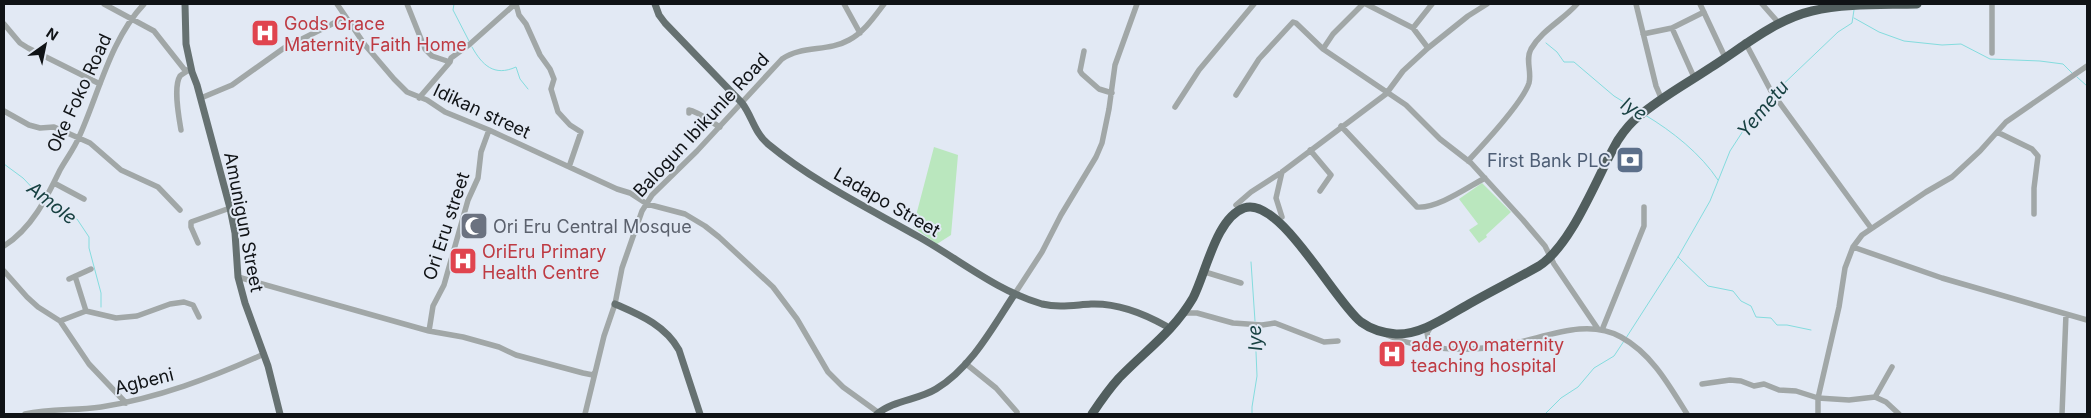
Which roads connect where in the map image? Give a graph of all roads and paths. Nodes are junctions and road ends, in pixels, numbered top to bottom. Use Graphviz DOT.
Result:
graph roads {
  1 [pos="104,4"];
  2 [pos="144,4"];
  3 [pos="185,4"];
  4 [pos="339,4"];
  5 [pos="407,4"];
  6 [pos="515,4"];
  7 [pos="655,4"];
  8 [pos="844,4"];
  9 [pos="884,4"];
  10 [pos="1137,4"];
  11 [pos="1254,4"];
  12 [pos="1365,4"];
  13 [pos="1432,4"];
  14 [pos="1487,4"];
  15 [pos="1577,4"];
  16 [pos="1636,4"];
  17 [pos="1700,4"];
  18 [pos="1762,4"];
  19 [pos="1830,4"];
  20 [pos="1917,4"];
  21 [pos="1992,4"];
  22 [pos="1704,12"];
  23 [pos="346,17"];
  24 [pos="131,19"];
  25 [pos="1777,21"];
  26 [pos="4,24"];
  27 [pos="1413,28"];
  28 [pos="1672,28"];
  29 [pos="860,33"];
  30 [pos="1642,34"];
  31 [pos="1745,43"];
  32 [pos="1428,48"];
  33 [pos="1323,49"];
  34 [pos="1084,51"];
  35 [pos="1992,53"];
  36 [pos="1724,55"];
  37 [pos="450,62"];
  38 [pos="2087,66"];
  39 [pos="189,72"];
  40 [pos="1692,75"];
  41 [pos="100,84"];
  42 [pos="1112,93"];
  43 [pos="1386,94"];
  44 [pos="1236,95"];
  45 [pos="201,98"];
  46 [pos="419,98"];
  47 [pos="1661,98"];
  48 [pos="742,103"];
  49 [pos="1175,107"];
  50 [pos="4,111"];
  51 [pos="689,113"];
  52 [pos="1341,126"];
  53 [pos="720,127"];
  54 [pos="181,130"];
  55 [pos="489,130"];
  56 [pos="1997,132"];
  57 [pos="79,138"];
  58 [pos="1310,150"];
  59 [pos="1468,161"];
  60 [pos="569,167"];
  61 [pos="1282,172"];
  62 [pos="1485,178"];
  63 [pos="54,183"];
  64 [pos="1320,191"];
  65 [pos="84,199"];
  66 [pos="647,204"];
  67 [pos="1236,205"];
  68 [pos="1644,207"];
  69 [pos="230,208"];
  70 [pos="180,210"];
  71 [pos="2034,214"];
  72 [pos="1282,217"];
  73 [pos="1871,228"];
  74 [pos="198,243"];
  75 [pos="4,246"];
  76 [pos="1853,247"];
  77 [pos="1550,255"];
  78 [pos="91,269"];
  79 [pos="1321,270"];
  80 [pos="4,271"];
  81 [pos="1205,272"];
  82 [pos="238,277"];
  83 [pos="1242,283"];
  84 [pos="1014,295"];
  85 [pos="616,304"];
  86 [pos="86,311"];
  87 [pos="1184,313"];
  88 [pos="2066,314"];
  89 [pos="199,317"];
  90 [pos="2087,320"];
  91 [pos="60,321"];
  92 [pos="1434,323"];
  93 [pos="1166,326"];
  94 [pos="1600,330"];
  95 [pos="429,331"];
  96 [pos="1378,331"];
  97 [pos="1338,341"];
  98 [pos="1430,347"];
  99 [pos="264,354"];
  100 [pos="965,364"];
  101 [pos="1892,367"];
  102 [pos="596,371"];
  103 [pos="1702,384"];
  104 [pos="1104,392"];
  105 [pos="1876,397"];
  106 [pos="1818,398"];
  107 [pos="126,403"];
  108 [pos="1017,412"];
  109 [pos="878,413"];
  110 [pos="25,414"];
  111 [pos="280,414"];
  112 [pos="585,414"];
  113 [pos="700,414"];
  114 [pos="1086,414"];
  115 [pos="1092,414"];
  116 [pos="1687,414"];
  117 [pos="1818,414"];
  118 [pos="1899,414"];
  119 [pos="2062,414"];
  1 -- 24 [label="street"];
  2 -- 24 [label="street, Oke Foko Road"];
  3 -- 39 [label="main road, Amunigun Street"];
  4 -- 23 [label="street, Idikan street"];
  5 -- 37 [label="street"];
  6 -- 37 [label="street"];
  6 -- 60 [label="street"];
  7 -- 48 [label="main road, Ladapo Street"];
  8 -- 29 [label="street"];
  9 -- 29 [label="street, Balogun Ibikunle Road"];
  10 -- 42 [label="street"];
  11 -- 49 [label="street"];
  12 -- 27 [label="street"];
  12 -- 33 [label="street"];
  13 -- 27 [label="street"];
  14 -- 32 [label="street"];
  15 -- 59 [label="street"];
  16 -- 30 [label="street"];
  17 -- 22 [label="street"];
  18 -- 25 [label="street"];
  19 -- 25 [label="highway"];
  20 -- 31 [label="highway"];
  21 -- 35 [label="street"];
  22 -- 28 [label="street"];
  22 -- 36 [label="street"];
  23 -- 45 [label="street"];
  23 -- 46 [label="street, Idikan street"];
  24 -- 39 [label="street"];
  24 -- 41 [label="street, Oke Foko Road"];
  25 -- 31 [label="highway"];
  26 -- 41 [label="street"];
  27 -- 32 [label="street"];
  28 -- 30 [label="street"];
  28 -- 40 [label="street"];
  29 -- 48 [label="street, Balogun Ibikunle Road"];
  30 -- 47 [label="street"];
  31 -- 36 [label="highway"];
  31 -- 47 [label="highway"];
  31 -- 73 [label="street"];
  32 -- 43 [label="street"];
  33 -- 43 [label="street"];
  33 -- 44 [label="street"];
  34 -- 42 [label="street"];
  36 -- 40 [label="highway"];
  37 -- 46 [label="street"];
  38 -- 56 [label="street"];
  39 -- 45 [label="main road, Amunigun Street"];
  39 -- 54 [label="street"];
  40 -- 47 [label="highway"];
  41 -- 57 [label="street, Oke Foko Road"];
  42 -- 84 [label="street"];
  43 -- 52 [label="street"];
  43 -- 59 [label="street"];
  45 -- 69 [label="main road, Amunigun Street"];
  46 -- 55 [label="street, Idikan street"];
  47 -- 77 [label="highway"];
  48 -- 53 [label="street, Balogun Ibikunle Road"];
  48 -- 84 [label="main road, Ladapo Street"];
  50 -- 57 [label="street"];
  51 -- 53 [label="street"];
  52 -- 58 [label="street"];
  52 -- 62 [label="street"];
  53 -- 66 [label="street, Balogun Ibikunle Road"];
  55 -- 60 [label="street, Idikan street"];
  55 -- 95 [label="street, Ori Eru street"];
  56 -- 71 [label="street"];
  56 -- 73 [label="street"];
  57 -- 63 [label="street, Oke Foko Road"];
  57 -- 70 [label="street"];
  58 -- 61 [label="street"];
  58 -- 64 [label="street"];
  59 -- 62 [label="street"];
  60 -- 66 [label="street, Idikan street"];
  61 -- 67 [label="street"];
  61 -- 72 [label="street"];
  62 -- 77 [label="street"];
  63 -- 65 [label="street"];
  63 -- 75 [label="street, Oke Foko Road"];
  66 -- 85 [label="street, Balogun Ibikunle Road"];
  66 -- 109 [label="street, Idikan street"];
  67 -- 72 [label="highway"];
  67 -- 93 [label="highway"];
  68 -- 94 [label="street"];
  69 -- 74 [label="street"];
  69 -- 82 [label="main road, Amunigun Street"];
  72 -- 79 [label="highway"];
  73 -- 76 [label="street"];
  76 -- 88 [label="street"];
  76 -- 106 [label="street"];
  77 -- 79 [label="highway"];
  77 -- 92 [label="highway"];
  77 -- 94 [label="street"];
  78 -- 86 [label="street"];
  79 -- 81 [label="highway"];
  79 -- 96 [label="highway"];
  80 -- 91 [label="street"];
  81 -- 83 [label="street"];
  81 -- 87 [label="highway"];
  82 -- 95 [label="street"];
  82 -- 99 [label="main road, Amunigun Street"];
  84 -- 93 [label="main road, Ladapo Street"];
  84 -- 100 [label="main road"];
  85 -- 102 [label="street, Balogun Ibikunle Road"];
  85 -- 113 [label="main road"];
  86 -- 89 [label="street"];
  86 -- 91 [label="street"];
  87 -- 97 [label="street"];
  87 -- 104 [label="highway"];
  88 -- 90 [label="street"];
  88 -- 119 [label="street"];
  91 -- 107 [label="street"];
  92 -- 96 [label="highway"];
  92 -- 98 [label="street"];
  93 -- 104 [label="highway"];
  94 -- 98 [label="street"];
  94 -- 116 [label="street"];
  95 -- 102 [label="street"];
  96 -- 98 [label="street"];
  99 -- 107 [label="street, Agbeni"];
  99 -- 111 [label="main road, Amunigun Street"];
  100 -- 108 [label="street"];
  100 -- 109 [label="main road"];
  101 -- 105 [label="street"];
  102 -- 112 [label="street, Balogun Ibikunle Road"];
  103 -- 106 [label="street"];
  104 -- 114 [label="highway"];
  104 -- 115 [label="highway"];
  105 -- 106 [label="street"];
  105 -- 118 [label="street"];
  106 -- 117 [label="street"];
  107 -- 110 [label="street, Agbeni"];
}
